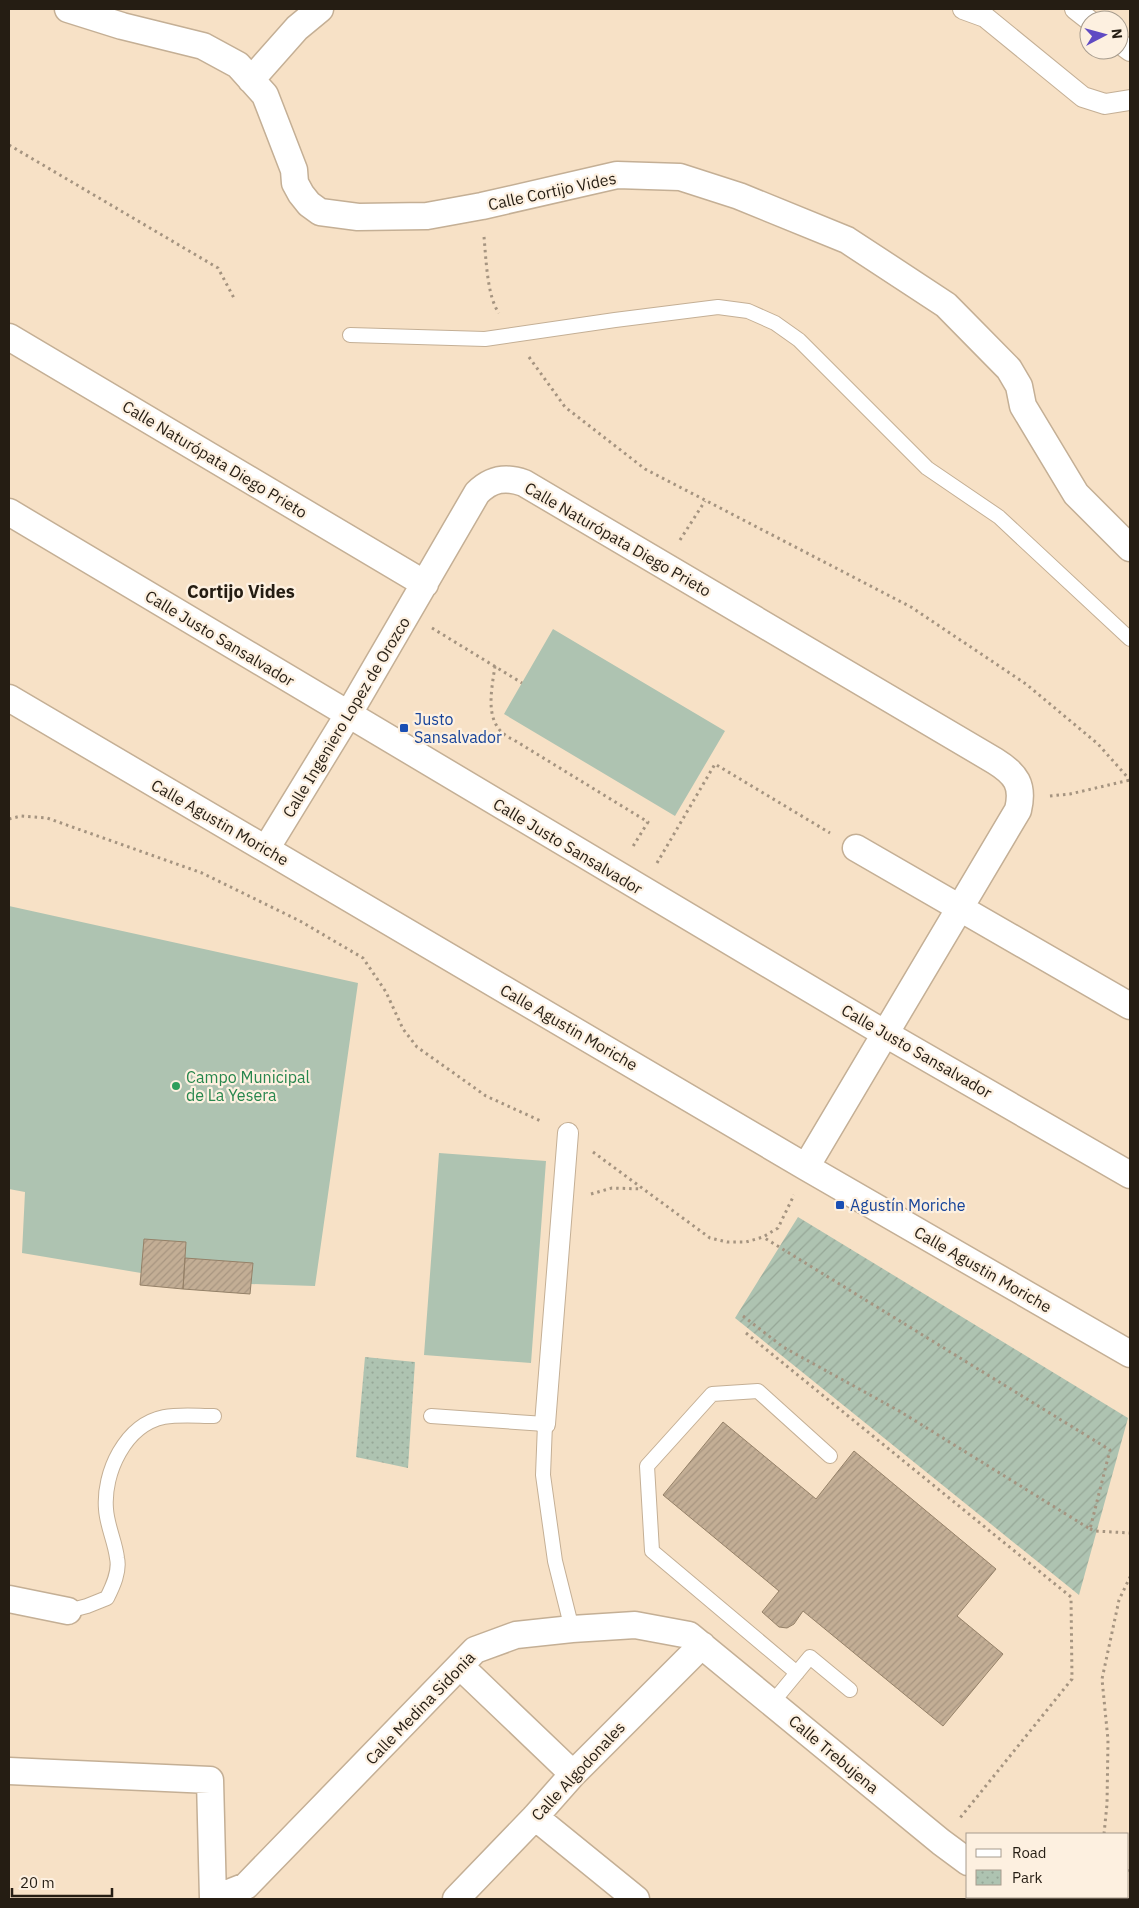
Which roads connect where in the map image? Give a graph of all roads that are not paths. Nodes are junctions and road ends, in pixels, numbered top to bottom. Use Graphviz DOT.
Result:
graph roads {
  1 [pos="68,9"];
  2 [pos="320,9"];
  3 [pos="963,9"];
  4 [pos="251,80"];
  5 [pos="1130,100"];
  6 [pos="350,335"];
  7 [pos="9,337"];
  8 [pos="9,512"];
  9 [pos="1130,548"];
  10 [pos="425,584"];
  11 [pos="1130,639"];
  12 [pos="9,698"];
  13 [pos="348,715"];
  14 [pos="856,848"];
  15 [pos="266,849"];
  16 [pos="960,908"];
  17 [pos="1130,1006"];
  18 [pos="884,1033"];
  19 [pos="568,1133"];
  20 [pos="806,1167"];
  21 [pos="1130,1175"];
  22 [pos="1130,1354"];
  23 [pos="214,1416"];
  24 [pos="431,1416"];
  25 [pos="545,1424"];
  26 [pos="830,1456"];
  27 [pos="9,1599"];
  28 [pos="68,1610"];
  29 [pos="572,1629"];
  30 [pos="702,1645"];
  31 [pos="460,1666"];
  32 [pos="796,1673"];
  33 [pos="850,1690"];
  34 [pos="772,1703"];
  35 [pos="9,1771"];
  36 [pos="573,1774"];
  37 [pos="535,1817"];
  38 [pos="966,1861"];
  39 [pos="213,1899"];
  40 [pos="456,1899"];
  41 [pos="636,1899"];
  1 -- 4 [label="street, Calle Cortijo Vides"];
  2 -- 4 [label="street"];
  3 -- 5 [label="street"];
  4 -- 9 [label="street, Calle Cortijo Vides"];
  6 -- 11 [label="lane"];
  7 -- 10 [label="street, Calle Naturópata Diego Prieto"];
  8 -- 13 [label="street, Calle Justo Sansalvador"];
  10 -- 13 [label="street, Calle Ingeniero Lopez de Orozco"];
  10 -- 16 [label="street, Calle Naturópata Diego Prieto"];
  12 -- 15 [label="street, Calle Agustin Moriche"];
  13 -- 15 [label="street, Calle Ingeniero Lopez de Orozco"];
  13 -- 18 [label="street, Calle Justo Sansalvador"];
  14 -- 16 [label="street"];
  15 -- 20 [label="street, Calle Agustin Moriche"];
  16 -- 17 [label="street"];
  16 -- 18 [label="street"];
  18 -- 20 [label="street"];
  18 -- 21 [label="street, Calle Justo Sansalvador"];
  19 -- 25 [label="street"];
  20 -- 22 [label="street, Calle Agustin Moriche"];
  23 -- 28 [label="lane"];
  24 -- 25 [label="lane"];
  25 -- 29 [label="lane"];
  26 -- 32 [label="lane"];
  27 -- 28 [label="street"];
  29 -- 30 [label="street, Calle Medina Sidonia"];
  29 -- 31 [label="street, Calle Medina Sidonia"];
  30 -- 34 [label="street, Calle Trebujena"];
  30 -- 36 [label="street, Calle Algodonales"];
  31 -- 36 [label="street"];
  31 -- 39 [label="street, Calle Medina Sidonia"];
  32 -- 33 [label="lane"];
  32 -- 34 [label="lane"];
  34 -- 38 [label="street, Calle Trebujena"];
  35 -- 39 [label="street"];
  36 -- 37 [label="street, Calle Algodonales"];
  37 -- 40 [label="street, Calle Algodonales"];
  37 -- 41 [label="street"];
}
